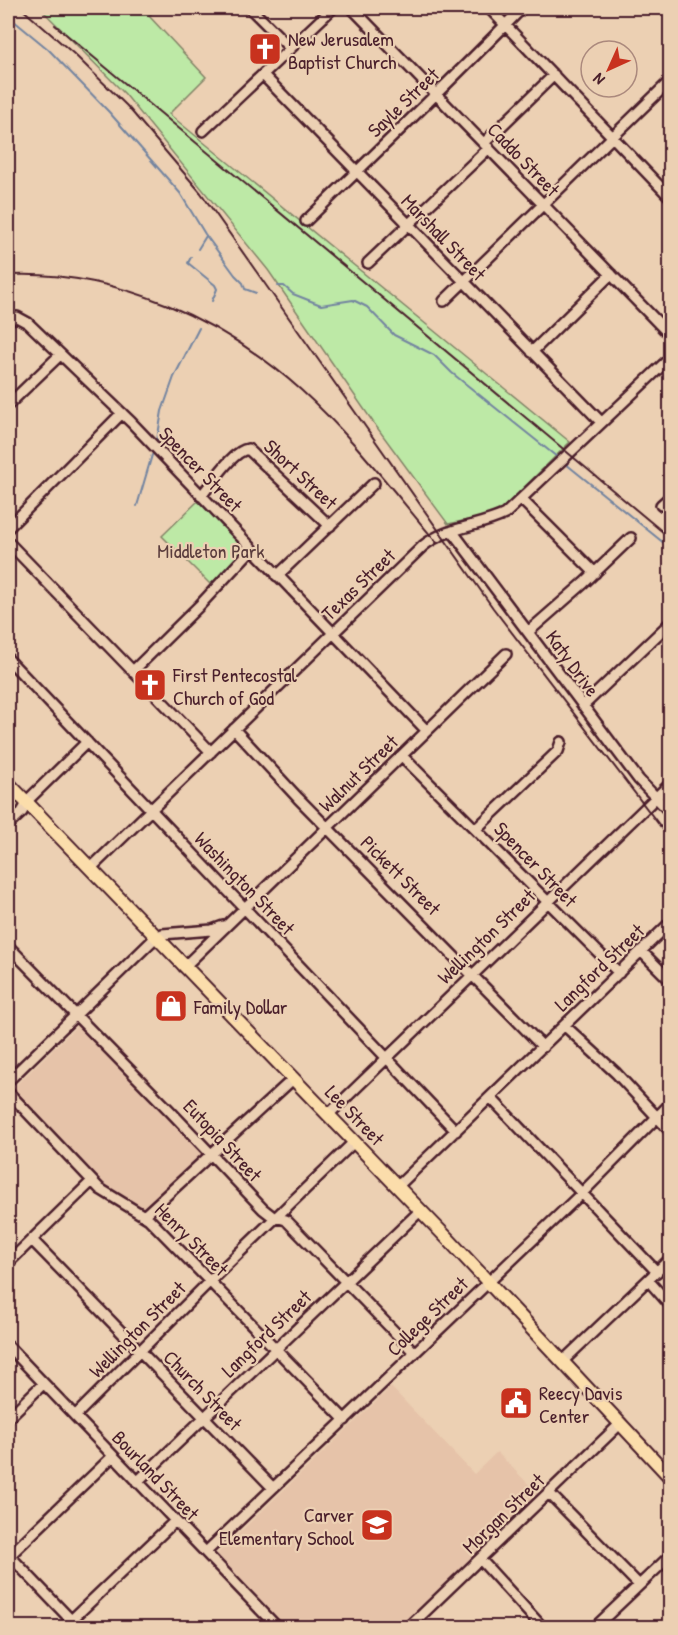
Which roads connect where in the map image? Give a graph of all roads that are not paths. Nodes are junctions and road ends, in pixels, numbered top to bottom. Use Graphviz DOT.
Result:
graph roads {
  1 [pos="250,8"];
  2 [pos="333,8"];
  3 [pos="352,8"];
  4 [pos="489,8"];
  5 [pos="522,8"];
  6 [pos="506,25"];
  7 [pos="290,48"];
  8 [pos="263,75"];
  9 [pos="554,75"];
  10 [pos="670,81"];
  11 [pos="435,94"];
  12 [pos="203,130"];
  13 [pos="612,137"];
  14 [pos="486,146"];
  15 [pos="357,172"];
  16 [pos="670,197"];
  17 [pos="543,204"];
  18 [pos="306,220"];
  19 [pos="409,226"];
  20 [pos="368,263"];
  21 [pos="612,274"];
  22 [pos="464,283"];
  23 [pos="444,301"];
  24 [pos="12,319"];
  25 [pos="670,335"];
  26 [pos="532,352"];
  27 [pos="60,355"];
  28 [pos="670,358"];
  29 [pos="8,405"];
  30 [pos="122,413"];
  31 [pos="601,422"];
  32 [pos="374,483"];
  33 [pos="201,496"];
  34 [pos="670,497"];
  35 [pos="521,499"];
  36 [pos="661,505"];
  37 [pos="330,526"];
  38 [pos="8,528"];
  39 [pos="452,531"];
  40 [pos="631,538"];
  41 [pos="8,542"];
  42 [pos="252,549"];
  43 [pos="595,573"];
  44 [pos="278,576"];
  45 [pos="670,623"];
  46 [pos="528,632"];
  47 [pos="332,633"];
  48 [pos="506,654"];
  49 [pos="8,659"];
  50 [pos="133,671"];
  51 [pos="583,706"];
  52 [pos="234,729"];
  53 [pos="427,731"];
  54 [pos="87,742"];
  55 [pos="561,742"];
  56 [pos="211,752"];
  57 [pos="402,756"];
  58 [pos="8,783"];
  59 [pos="670,784"];
  60 [pos="656,798"];
  61 [pos="27,804"];
  62 [pos="150,810"];
  63 [pos="670,812"];
  64 [pos="8,825"];
  65 [pos="329,827"];
  66 [pos="476,829"];
  67 [pos="91,868"];
  68 [pos="547,902"];
  69 [pos="244,908"];
  70 [pos="235,918"];
  71 [pos="670,923"];
  72 [pos="156,937"];
  73 [pos="8,946"];
  74 [pos="641,951"];
  75 [pos="184,967"];
  76 [pos="619,973"];
  77 [pos="473,974"];
  78 [pos="670,980"];
  79 [pos="76,1016"];
  80 [pos="565,1026"];
  81 [pos="543,1047"];
  82 [pos="388,1059"];
  83 [pos="293,1079"];
  84 [pos="8,1082"];
  85 [pos="8,1092"];
  86 [pos="491,1098"];
  87 [pos="670,1104"];
  88 [pos="328,1115"];
  89 [pos="657,1118"];
  90 [pos="456,1131"];
  91 [pos="670,1131"];
  92 [pos="354,1142"];
  93 [pos="210,1154"];
  94 [pos="92,1182"];
  95 [pos="397,1187"];
  96 [pos="582,1193"];
  97 [pos="420,1211"];
  98 [pos="145,1215"];
  99 [pos="276,1218"];
  100 [pos="32,1240"];
  101 [pos="670,1259"];
  102 [pos="8,1263"];
  103 [pos="657,1272"];
  104 [pos="648,1280"];
  105 [pos="210,1281"];
  106 [pos="346,1282"];
  107 [pos="489,1283"];
  108 [pos="670,1305"];
  109 [pos="8,1346"];
  110 [pos="276,1349"];
  111 [pos="140,1351"];
  112 [pos="415,1353"];
  113 [pos="562,1361"];
  114 [pos="43,1384"];
  115 [pos="75,1416"];
  116 [pos="204,1417"];
  117 [pos="8,1418"];
  118 [pos="345,1420"];
  119 [pos="621,1423"];
  120 [pos="113,1456"];
  121 [pos="670,1477"];
  122 [pos="137,1482"];
  123 [pos="273,1488"];
  124 [pos="549,1493"];
  125 [pos="175,1521"];
  126 [pos="206,1552"];
  127 [pos="8,1555"];
  128 [pos="670,1556"];
  129 [pos="480,1559"];
  130 [pos="639,1586"];
  131 [pos="71,1620"];
  132 [pos="63,1628"];
  133 [pos="278,1628"];
  134 [pos="408,1628"];
  135 [pos="543,1628"];
  136 [pos="594,1628"];
  1 -- 7 [label="street"];
  2 -- 7 [label="street"];
  3 -- 11 [label="street, Caddo Street"];
  4 -- 6 [label="street"];
  5 -- 6 [label="street, Sayle Street"];
  6 -- 9 [label="street"];
  6 -- 11 [label="street, Sayle Street"];
  7 -- 8 [label="street"];
  8 -- 12 [label="street"];
  8 -- 15 [label="street, Marshall Street"];
  9 -- 13 [label="street"];
  9 -- 14 [label="street"];
  10 -- 13 [label="street"];
  11 -- 14 [label="street, Caddo Street"];
  11 -- 15 [label="street, Sayle Street"];
  13 -- 16 [label="street"];
  13 -- 17 [label="street"];
  14 -- 17 [label="street, Caddo Street"];
  14 -- 19 [label="street"];
  15 -- 18 [label="street, Sayle Street"];
  15 -- 19 [label="street, Marshall Street"];
  17 -- 21 [label="street, Caddo Street"];
  17 -- 22 [label="street"];
  19 -- 20 [label="street"];
  19 -- 22 [label="street, Marshall Street"];
  21 -- 25 [label="street, Caddo Street"];
  21 -- 26 [label="street"];
  22 -- 23 [label="street"];
  22 -- 26 [label="street, Marshall Street"];
  24 -- 27 [label="street, Spencer Street"];
  26 -- 31 [label="street, Marshall Street"];
  27 -- 29 [label="street"];
  27 -- 30 [label="street, Spencer Street"];
  28 -- 31 [label="street, Texas Street"];
  30 -- 33 [label="street, Spencer Street"];
  30 -- 38 [label="street"];
  31 -- 35 [label="street, Texas Street"];
  32 -- 37 [label="street"];
  33 -- 37 [label="street, Short Street"];
  33 -- 42 [label="street, Spencer Street"];
  34 -- 36 [label="street"];
  35 -- 39 [label="street, Texas Street"];
  35 -- 43 [label="street"];
  37 -- 44 [label="street"];
  39 -- 46 [label="street, Katy Drive"];
  39 -- 47 [label="street, Texas Street"];
  40 -- 43 [label="street"];
  41 -- 50 [label="street"];
  42 -- 44 [label="street, Spencer Street"];
  42 -- 50 [label="street"];
  43 -- 46 [label="street"];
  44 -- 47 [label="street, Spencer Street"];
  45 -- 51 [label="street"];
  46 -- 51 [label="street, Katy Drive"];
  47 -- 52 [label="street, Texas Street"];
  47 -- 53 [label="street, Spencer Street"];
  48 -- 53 [label="street, Walnut Street"];
  49 -- 54 [label="street, Washington Street"];
  50 -- 56 [label="street"];
  51 -- 60 [label="street, Katy Drive"];
  52 -- 56 [label="street, Texas Street"];
  52 -- 65 [label="street, Pickett Street"];
  53 -- 57 [label="street, Walnut Street"];
  54 -- 61 [label="street"];
  54 -- 62 [label="street, Washington Street"];
  55 -- 66 [label="street"];
  56 -- 62 [label="street, Texas Street"];
  57 -- 65 [label="street, Walnut Street"];
  57 -- 66 [label="street, Spencer Street"];
  58 -- 61 [label="main road, Lee Street"];
  59 -- 60 [label="street, Wellington Street"];
  60 -- 63 [label="street, Katy Drive"];
  60 -- 68 [label="street, Wellington Street"];
  61 -- 64 [label="street"];
  61 -- 67 [label="main road, Lee Street"];
  62 -- 67 [label="street, Texas Street"];
  62 -- 69 [label="street, Washington Street"];
  65 -- 69 [label="street, Walnut Street"];
  65 -- 77 [label="street, Pickett Street"];
  66 -- 68 [label="street, Spencer Street"];
  67 -- 72 [label="main road, Lee Street"];
  68 -- 76 [label="street, Spencer Street"];
  68 -- 77 [label="street, Wellington Street"];
  69 -- 70 [label="street, Walnut Street"];
  69 -- 82 [label="street, Washington Street"];
  70 -- 72 [label="street, Walnut Street"];
  70 -- 75 [label="street, Walnut Street"];
  71 -- 74 [label="street, Langford Street"];
  72 -- 75 [label="main road, Lee Street"];
  72 -- 79 [label="street"];
  73 -- 79 [label="street, Eutopia Street"];
  74 -- 76 [label="street, Langford Street"];
  74 -- 78 [label="street"];
  75 -- 83 [label="main road, Lee Street"];
  76 -- 80 [label="street, Langford Street"];
  77 -- 81 [label="street, Pickett Street"];
  77 -- 82 [label="street, Wellington Street"];
  79 -- 84 [label="street"];
  79 -- 93 [label="street, Eutopia Street"];
  80 -- 81 [label="street, Langford Street"];
  80 -- 89 [label="street"];
  81 -- 86 [label="street, Langford Street"];
  82 -- 88 [label="street, Wellington Street"];
  82 -- 90 [label="street, Washington Street"];
  83 -- 88 [label="main road, Lee Street"];
  83 -- 93 [label="street"];
  85 -- 94 [label="street, Henry Street"];
  86 -- 90 [label="street, Langford Street"];
  86 -- 96 [label="street"];
  87 -- 89 [label="street, College Street"];
  88 -- 92 [label="main road, Lee Street"];
  89 -- 91 [label="street"];
  89 -- 96 [label="street, College Street"];
  90 -- 95 [label="street, Langford Street"];
  92 -- 95 [label="main road, Lee Street"];
  92 -- 99 [label="street, Wellington Street"];
  93 -- 98 [label="street"];
  93 -- 99 [label="street, Eutopia Street"];
  94 -- 98 [label="street, Henry Street"];
  94 -- 100 [label="street"];
  95 -- 97 [label="main road, Lee Street"];
  96 -- 103 [label="street"];
  96 -- 107 [label="street, College Street"];
  97 -- 106 [label="street, Langford Street"];
  97 -- 107 [label="main road, Lee Street"];
  98 -- 105 [label="street, Henry Street"];
  99 -- 105 [label="street, Wellington Street"];
  99 -- 106 [label="street, Eutopia Street"];
  100 -- 102 [label="street"];
  100 -- 111 [label="street, Church Street"];
  101 -- 103 [label="street"];
  103 -- 104 [label="street"];
  104 -- 108 [label="street"];
  104 -- 113 [label="street"];
  105 -- 110 [label="street, Henry Street"];
  105 -- 111 [label="street, Wellington Street"];
  106 -- 110 [label="street, Langford Street"];
  106 -- 112 [label="street, Eutopia Street"];
  107 -- 112 [label="street, College Street"];
  107 -- 113 [label="main road, Lee Street"];
  109 -- 114 [label="street, Bourland Street"];
  110 -- 116 [label="street, Langford Street"];
  110 -- 118 [label="street, Henry Street"];
  111 -- 115 [label="street, Wellington Street"];
  111 -- 116 [label="street, Church Street"];
  112 -- 118 [label="street, College Street"];
  113 -- 119 [label="main road, Lee Street"];
  114 -- 115 [label="street, Bourland Street"];
  114 -- 117 [label="street"];
  115 -- 120 [label="street, Bourland Street"];
  116 -- 122 [label="street, Langford Street"];
  116 -- 123 [label="street, Church Street"];
  118 -- 123 [label="street, College Street"];
  119 -- 121 [label="main road, Lee Street"];
  119 -- 124 [label="street, Morgan Street"];
  120 -- 122 [label="street, Bourland Street"];
  120 -- 127 [label="street"];
  122 -- 125 [label="street, Bourland Street"];
  123 -- 126 [label="street, College Street"];
  124 -- 129 [label="street, Morgan Street"];
  124 -- 130 [label="street"];
  125 -- 126 [label="street, Bourland Street"];
  125 -- 131 [label="street"];
  126 -- 133 [label="street, Bourland Street"];
  127 -- 131 [label="street"];
  128 -- 130 [label="street"];
  129 -- 134 [label="street, Morgan Street"];
  129 -- 135 [label="street"];
  130 -- 136 [label="street"];
  131 -- 132 [label="street"];
}
